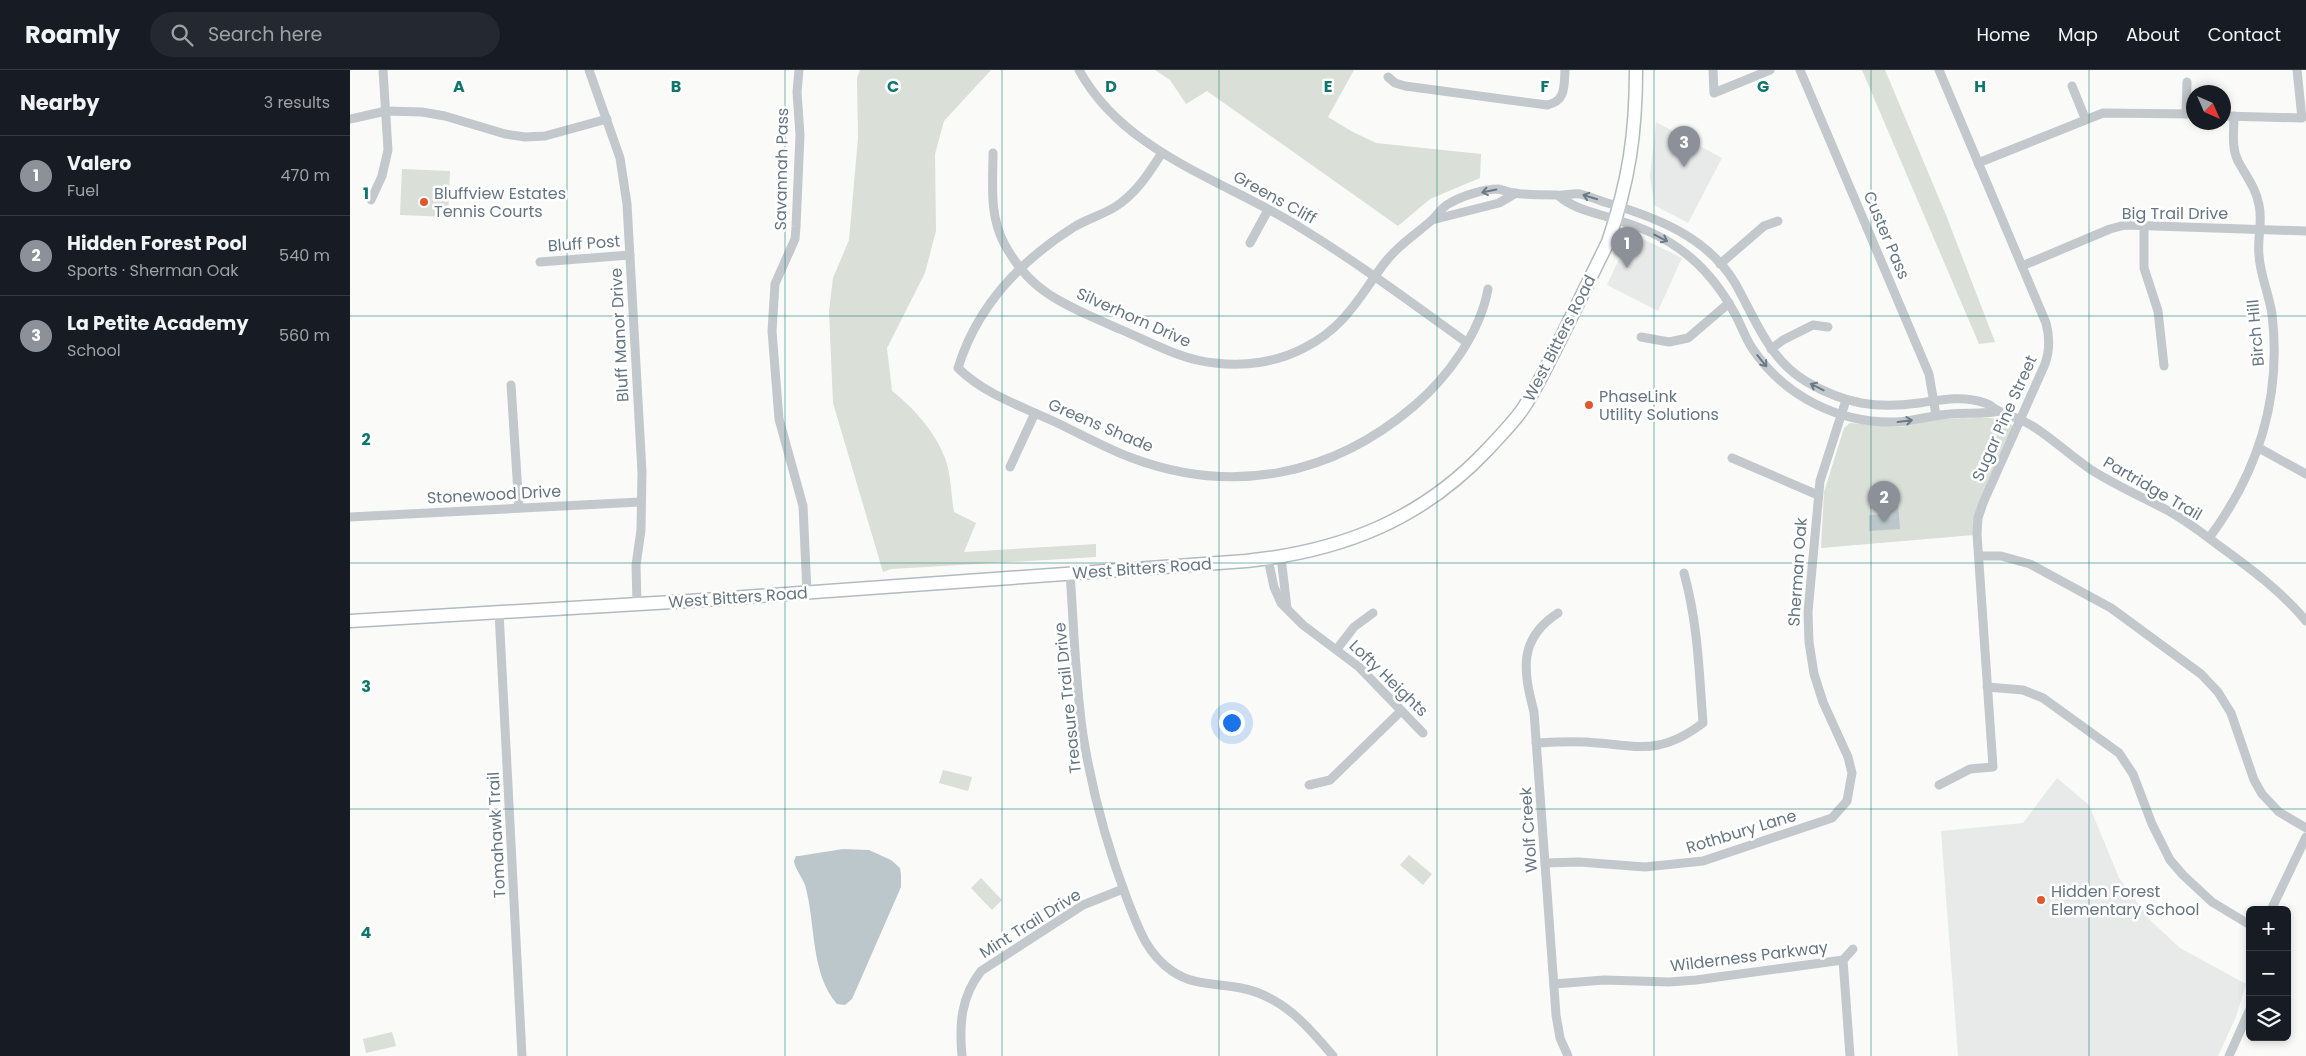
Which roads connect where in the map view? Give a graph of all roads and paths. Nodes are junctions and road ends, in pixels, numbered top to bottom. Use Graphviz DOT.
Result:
graph roads {
  1 [pos="383,70"];
  2 [pos="589,70"];
  3 [pos="799,70"];
  4 [pos="1079,70"];
  5 [pos="1565,70"];
  6 [pos="1636,70"];
  7 [pos="1713,70"];
  8 [pos="1770,70"];
  9 [pos="1800,70"];
  10 [pos="1940,70"];
  11 [pos="2297,70"];
  12 [pos="1388,77"];
  13 [pos="2187,82"];
  14 [pos="2187,85"];
  15 [pos="2072,86"];
  16 [pos="386,111"];
  17 [pos="2186,114"];
  18 [pos="2234,116"];
  19 [pos="2085,118"];
  20 [pos="350,119"];
  21 [pos="607,119"];
  22 [pos="993,153"];
  23 [pos="1162,153"];
  24 [pos="1978,162"];
  25 [pos="1516,194"];
  26 [pos="1469,196"];
  27 [pos="1559,196"];
  28 [pos="371,200"];
  29 [pos="1620,206"];
  30 [pos="1268,210"];
  31 [pos="1474,210"];
  32 [pos="1616,219"];
  33 [pos="1432,220"];
  34 [pos="1778,222"];
  35 [pos="2144,225"];
  36 [pos="2260,230"];
  37 [pos="2306,231"];
  38 [pos="1250,243"];
  39 [pos="630,255"];
  40 [pos="540,262"];
  41 [pos="1720,264"];
  42 [pos="2022,266"];
  43 [pos="1020,267"];
  44 [pos="1374,277"];
  45 [pos="1488,289"];
  46 [pos="1729,303"];
  47 [pos="1828,327"];
  48 [pos="1759,332"];
  49 [pos="1641,337"];
  50 [pos="1746,339"];
  51 [pos="1466,342"];
  52 [pos="1771,349"];
  53 [pos="2164,366"];
  54 [pos="511,385"];
  55 [pos="1846,400"];
  56 [pos="1934,401"];
  57 [pos="1999,411"];
  58 [pos="1035,413"];
  59 [pos="1936,415"];
  60 [pos="1841,416"];
  61 [pos="2020,419"];
  62 [pos="2259,448"];
  63 [pos="1732,458"];
  64 [pos="1010,467"];
  65 [pos="2306,474"];
  66 [pos="1818,495"];
  67 [pos="640,502"];
  68 [pos="519,508"];
  69 [pos="350,517"];
  70 [pos="2209,538"];
  71 [pos="1978,556"];
  72 [pos="1281,557"];
  73 [pos="1268,559"];
  74 [pos="1070,573"];
  75 [pos="1684,573"];
  76 [pos="807,592"];
  77 [pos="1281,593"];
  78 [pos="637,604"];
  79 [pos="499,612"];
  80 [pos="1373,613"];
  81 [pos="1558,613"];
  82 [pos="350,621"];
  83 [pos="2306,621"];
  84 [pos="1337,649"];
  85 [pos="1987,687"];
  86 [pos="1402,711"];
  87 [pos="1423,733"];
  88 [pos="1536,743"];
  89 [pos="1309,785"];
  90 [pos="1939,785"];
  91 [pos="1847,801"];
  92 [pos="2306,828"];
  93 [pos="2306,837"];
  94 [pos="1545,863"];
  95 [pos="1123,889"];
  96 [pos="2273,906"];
  97 [pos="2246,923"];
  98 [pos="1853,949"];
  99 [pos="1843,960"];
  100 [pos="1554,984"];
  101 [pos="2246,1018"];
  102 [pos="522,1056"];
  103 [pos="962,1056"];
  104 [pos="1332,1056"];
  105 [pos="1568,1056"];
  106 [pos="1850,1056"];
  107 [pos="2229,1056"];
  1 -- 16 [label="street"];
  2 -- 21 [label="street, Bluff Manor Drive"];
  3 -- 76 [label="street, Savannah Pass"];
  4 -- 23 [label="street, Greens Cliff"];
  5 -- 12 [label="street"];
  6 -- 29 [label="main road, West Bitters Road"];
  7 -- 8 [label="street"];
  9 -- 56 [label="street, Custer Pass"];
  10 -- 24 [label="street, Sugar Pine Street"];
  11 -- 18 [label="street"];
  13 -- 14 [label="street"];
  15 -- 19 [label="street"];
  16 -- 20 [label="street"];
  16 -- 21 [label="street"];
  16 -- 28 [label="street"];
  17 -- 19 [label="street"];
  18 -- 36 [label="street, Birch Hill"];
  19 -- 24 [label="street"];
  21 -- 39 [label="street, Bluff Manor Drive"];
  22 -- 43 [label="street, Silverhorn Drive"];
  23 -- 30 [label="street, Greens Cliff"];
  23 -- 43 [label="street"];
  24 -- 42 [label="street, Sugar Pine Street"];
  25 -- 26 [label="street, Silverhorn Drive, one-way"];
  25 -- 27 [label="street, Silverhorn Drive"];
  25 -- 31 [label="street, Silverhorn Drive"];
  26 -- 31 [label="street"];
  26 -- 33 [label="street, Silverhorn Drive"];
  29 -- 27 [label="street, Silverhorn Drive, one-way"];
  27 -- 32 [label="street, Silverhorn Drive"];
  29 -- 32 [label="main road, West Bitters Road"];
  29 -- 41 [label="street, Partridge Trail"];
  30 -- 38 [label="street"];
  30 -- 44 [label="street, Greens Cliff"];
  31 -- 33 [label="street, Silverhorn Drive"];
  32 -- 46 [label="street, Partridge Trail, one-way"];
  32 -- 72 [label="main road, West Bitters Road"];
  33 -- 44 [label="street, Silverhorn Drive"];
  34 -- 41 [label="street"];
  35 -- 36 [label="street, Big Trail Drive"];
  35 -- 42 [label="street, Big Trail Drive"];
  35 -- 53 [label="street"];
  36 -- 37 [label="street, Big Trail Drive"];
  36 -- 62 [label="street, Birch Hill"];
  39 -- 40 [label="street, Bluff Post"];
  39 -- 67 [label="street, Bluff Manor Drive"];
  41 -- 48 [label="street, Partridge Trail"];
  42 -- 61 [label="street, Sugar Pine Street"];
  43 -- 44 [label="street, Silverhorn Drive"];
  43 -- 58 [label="street, Greens Shade"];
  44 -- 51 [label="street, Greens Cliff"];
  45 -- 51 [label="street, Greens Shade"];
  46 -- 49 [label="street"];
  46 -- 50 [label="street, Partridge Trail"];
  47 -- 52 [label="street"];
  48 -- 50 [label="street"];
  48 -- 52 [label="street, Partridge Trail"];
  50 -- 60 [label="street, Partridge Trail, one-way"];
  51 -- 58 [label="street, Greens Shade"];
  55 -- 52 [label="street, Partridge Trail, one-way"];
  54 -- 68 [label="street"];
  55 -- 56 [label="street, Partridge Trail"];
  55 -- 60 [label="street, Sherman Oak"];
  56 -- 57 [label="street, Partridge Trail"];
  56 -- 59 [label="street, Custer Pass"];
  57 -- 59 [label="street, Partridge Trail"];
  57 -- 61 [label="street, Partridge Trail"];
  58 -- 64 [label="street"];
  60 -- 59 [label="street, Partridge Trail, one-way"];
  60 -- 66 [label="street, Sherman Oak"];
  61 -- 70 [label="street, Partridge Trail"];
  61 -- 71 [label="street, Sugar Pine Street"];
  62 -- 65 [label="street"];
  62 -- 70 [label="street, Birch Hill"];
  63 -- 66 [label="street"];
  66 -- 91 [label="street, Sherman Oak"];
  67 -- 68 [label="street, Stonewood Drive"];
  67 -- 78 [label="street, Bluff Manor Drive"];
  68 -- 69 [label="street, Stonewood Drive"];
  70 -- 83 [label="street, Partridge Trail"];
  71 -- 85 [label="street, Sugar Pine Street"];
  71 -- 92 [label="street"];
  72 -- 73 [label="main road, West Bitters Road"];
  72 -- 77 [label="street, Lofty Heights"];
  73 -- 74 [label="main road, West Bitters Road"];
  73 -- 77 [label="street, Lofty Heights"];
  74 -- 76 [label="main road, West Bitters Road"];
  74 -- 95 [label="street, Treasure Trail Drive"];
  75 -- 88 [label="street"];
  76 -- 78 [label="main road, West Bitters Road"];
  77 -- 84 [label="street, Lofty Heights"];
  78 -- 79 [label="main road, West Bitters Road"];
  79 -- 82 [label="main road, West Bitters Road"];
  79 -- 102 [label="street, Tomahawk Trail"];
  80 -- 84 [label="street"];
  81 -- 88 [label="street, Wolf Creek"];
  84 -- 86 [label="street, Lofty Heights"];
  85 -- 90 [label="street, Sugar Pine Street"];
  85 -- 97 [label="street"];
  86 -- 87 [label="street, Lofty Heights"];
  86 -- 89 [label="street"];
  88 -- 94 [label="street, Wolf Creek"];
  91 -- 94 [label="street, Rothbury Lane"];
  93 -- 96 [label="street"];
  94 -- 100 [label="street, Wolf Creek"];
  95 -- 103 [label="street, Mint Trail Drive"];
  95 -- 104 [label="street, Treasure Trail Drive"];
  98 -- 99 [label="street, Wilderness Parkway"];
  99 -- 100 [label="street, Wilderness Parkway"];
  99 -- 106 [label="street"];
  100 -- 105 [label="street, Wolf Creek"];
  101 -- 107 [label="street"];
}
